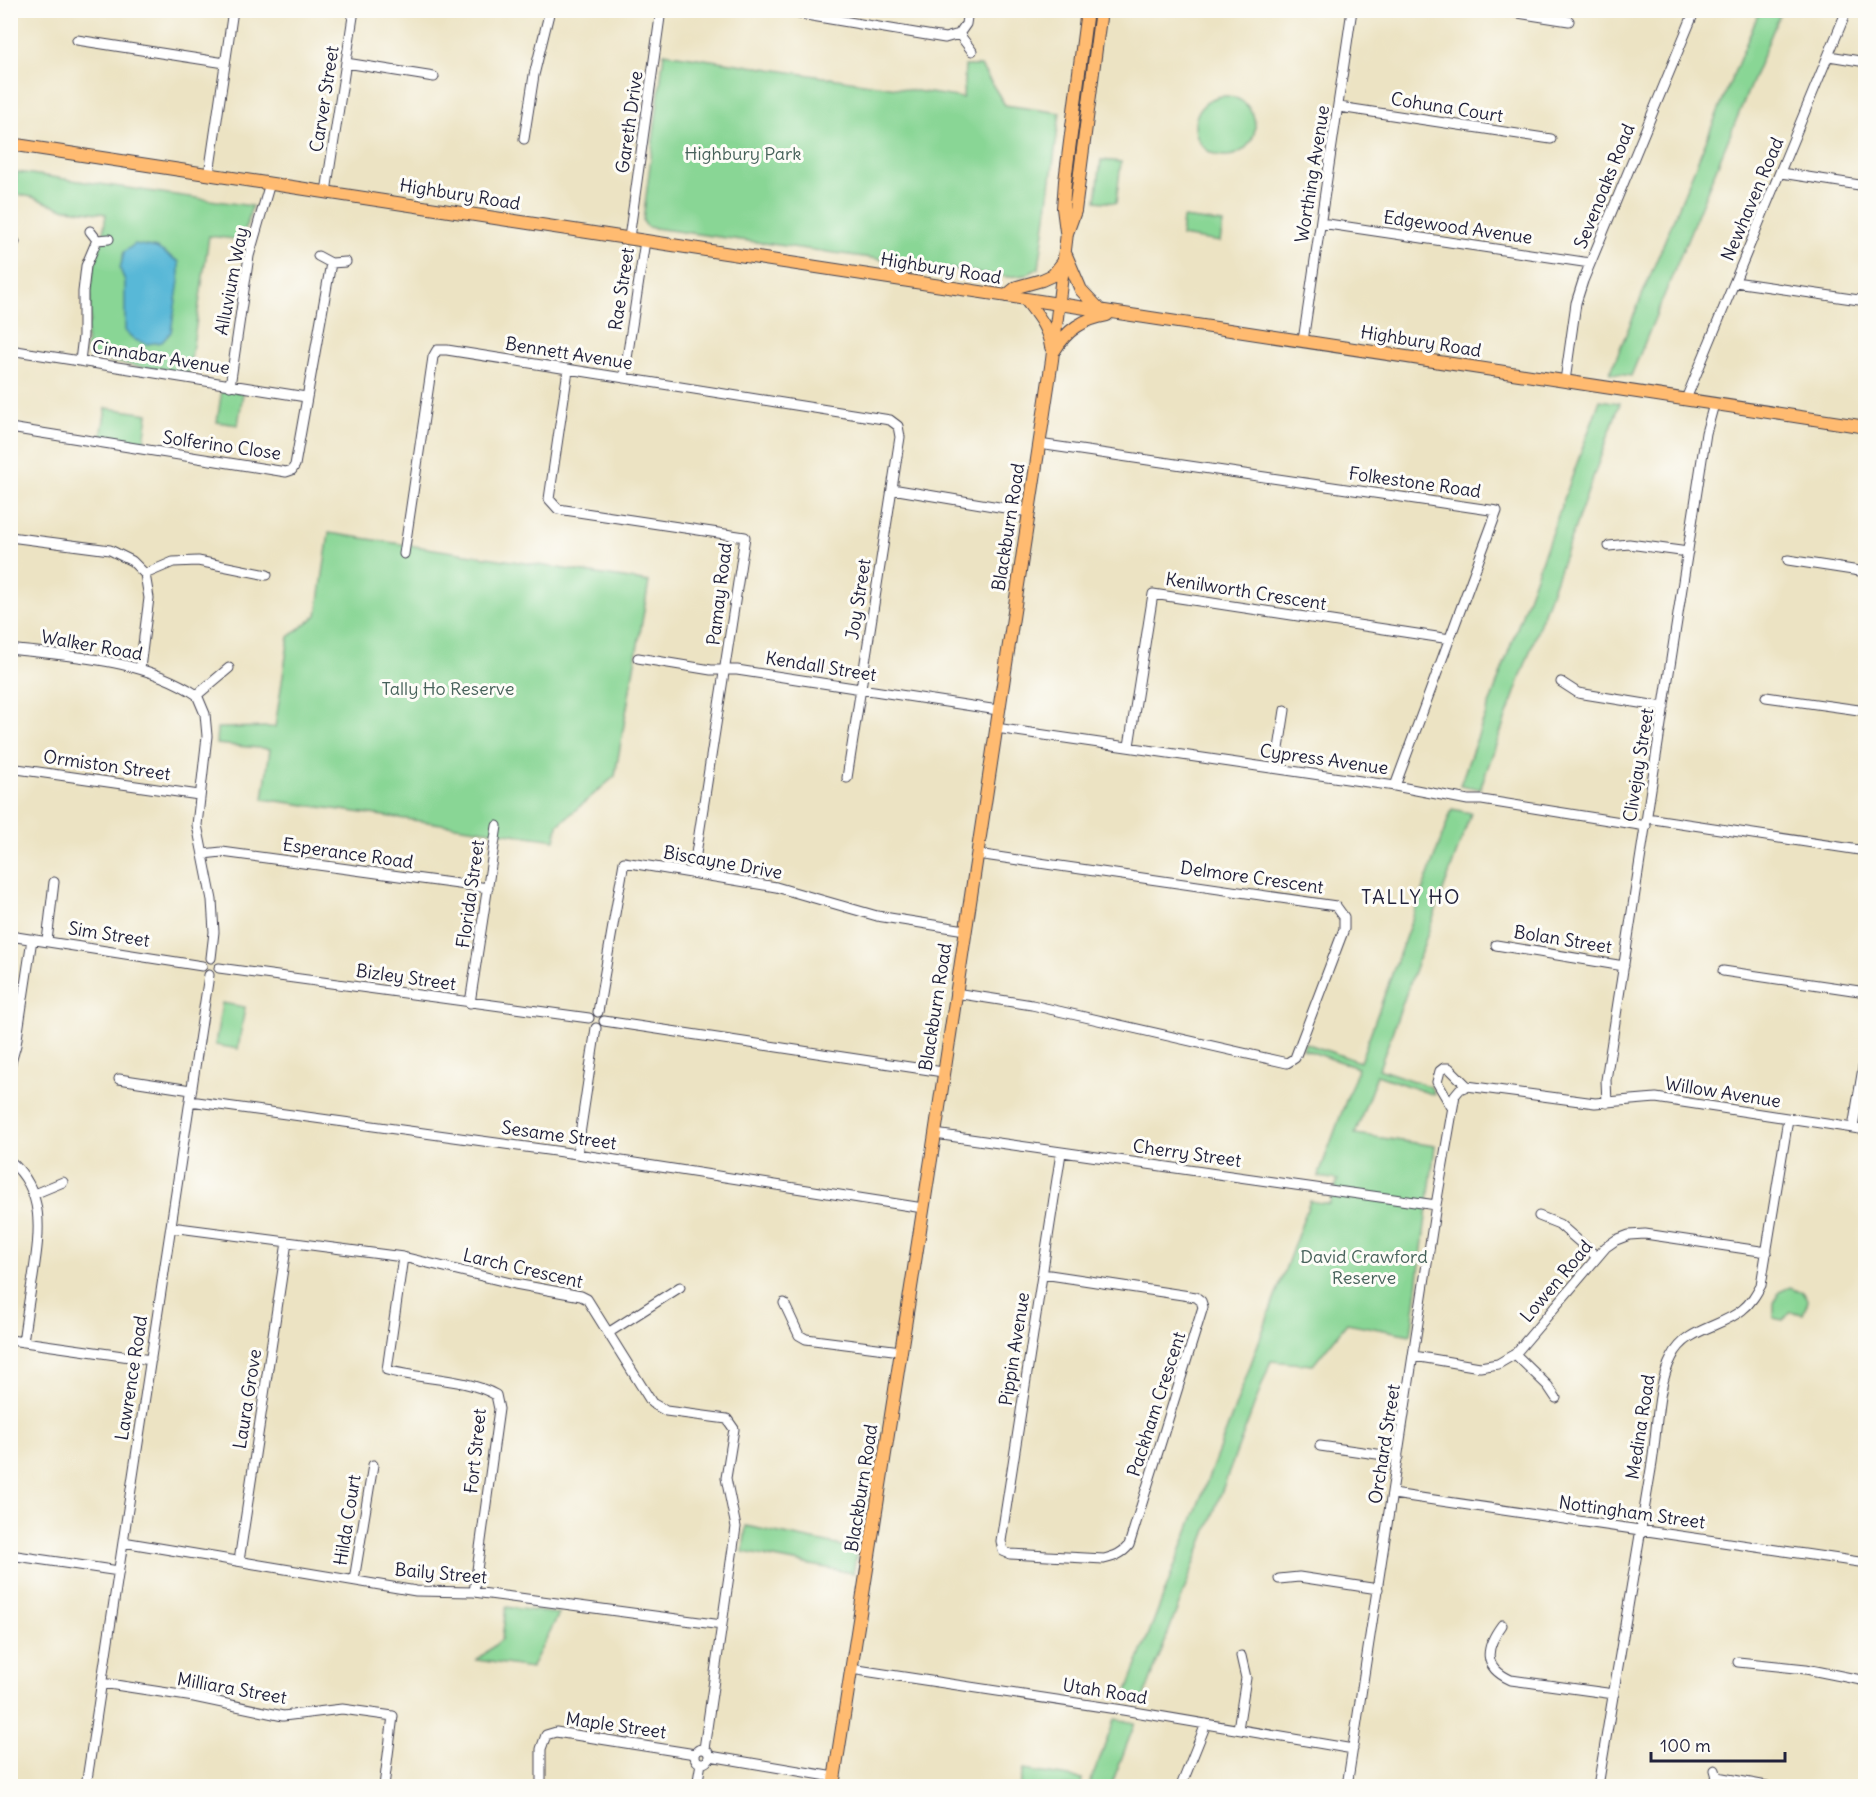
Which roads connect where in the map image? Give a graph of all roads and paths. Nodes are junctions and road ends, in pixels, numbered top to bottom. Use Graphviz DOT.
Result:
graph roads {
  1 [pos="233,10"];
  2 [pos="354,10"];
  3 [pos="550,10"];
  4 [pos="661,10"];
  5 [pos="776,10"];
  6 [pos="968,10"];
  7 [pos="1087,10"];
  8 [pos="1101,10"];
  9 [pos="1352,10"];
  10 [pos="1499,10"];
  11 [pos="1695,10"];
  12 [pos="1847,10"];
  13 [pos="1569,21"];
  14 [pos="959,34"];
  15 [pos="77,40"];
  16 [pos="972,51"];
  17 [pos="1829,56"];
  18 [pos="1866,62"];
  19 [pos="225,63"];
  20 [pos="346,63"];
  21 [pos="434,76"];
  22 [pos="1338,107"];
  23 [pos="524,139"];
  24 [pos="1551,139"];
  25 [pos="10,144"];
  26 [pos="1781,173"];
  27 [pos="209,174"];
  28 [pos="270,183"];
  29 [pos="1866,186"];
  30 [pos="326,192"];
  31 [pos="1321,223"];
  32 [pos="90,231"];
  33 [pos="1067,232"];
  34 [pos="629,238"];
  35 [pos="109,239"];
  36 [pos="97,240"];
  37 [pos="645,241"];
  38 [pos="318,256"];
  39 [pos="1064,256"];
  40 [pos="346,261"];
  41 [pos="331,263"];
  42 [pos="1590,263"];
  43 [pos="1735,282"];
  44 [pos="1006,296"];
  45 [pos="1026,300"];
  46 [pos="1866,301"];
  47 [pos="1060,304"];
  48 [pos="1100,310"];
  49 [pos="1114,314"];
  50 [pos="1303,341"];
  51 [pos="10,350"];
  52 [pos="1053,356"];
  53 [pos="80,361"];
  54 [pos="568,370"];
  55 [pos="624,378"];
  56 [pos="1565,381"];
  57 [pos="230,386"];
  58 [pos="306,397"];
  59 [pos="1686,399"];
  60 [pos="1710,403"];
  61 [pos="898,426"];
  62 [pos="1866,427"];
  63 [pos="10,429"];
  64 [pos="1039,444"];
  65 [pos="892,489"];
  66 [pos="1029,512"];
  67 [pos="10,537"];
  68 [pos="1609,546"];
  69 [pos="1688,552"];
  70 [pos="404,554"];
  71 [pos="1788,560"];
  72 [pos="1866,572"];
  73 [pos="145,574"];
  74 [pos="267,575"];
  75 [pos="1450,639"];
  76 [pos="10,649"];
  77 [pos="638,658"];
  78 [pos="140,668"];
  79 [pos="229,668"];
  80 [pos="725,670"];
  81 [pos="1561,682"];
  82 [pos="860,688"];
  83 [pos="197,695"];
  84 [pos="1766,697"];
  85 [pos="1664,707"];
  86 [pos="998,710"];
  87 [pos="1285,710"];
  88 [pos="1866,711"];
  89 [pos="996,728"];
  90 [pos="1129,747"];
  91 [pos="10,768"];
  92 [pos="1276,768"];
  93 [pos="847,778"];
  94 [pos="1395,786"];
  95 [pos="199,795"];
  96 [pos="1646,822"];
  97 [pos="497,826"];
  98 [pos="1866,851"];
  99 [pos="203,854"];
  100 [pos="977,854"];
  101 [pos="693,873"];
  102 [pos="54,882"];
  103 [pos="488,888"];
  104 [pos="965,930"];
  105 [pos="10,936"];
  106 [pos="32,939"];
  107 [pos="47,941"];
  108 [pos="1496,945"];
  109 [pos="212,958"];
  110 [pos="202,966"];
  111 [pos="1624,966"];
  112 [pos="219,968"];
  113 [pos="1723,971"];
  114 [pos="209,975"];
  115 [pos="1866,992"];
  116 [pos="956,993"];
  117 [pos="470,1003"];
  118 [pos="601,1016"];
  119 [pos="589,1018"];
  120 [pos="596,1028"];
  121 [pos="1866,1050"];
  122 [pos="10,1066"];
  123 [pos="943,1072"];
  124 [pos="119,1079"];
  125 [pos="1467,1086"];
  126 [pos="191,1090"];
  127 [pos="190,1101"];
  128 [pos="1607,1102"];
  129 [pos="1451,1106"];
  130 [pos="1788,1119"];
  131 [pos="1853,1128"];
  132 [pos="1866,1130"];
  133 [pos="935,1134"];
  134 [pos="1061,1153"];
  135 [pos="576,1154"];
  136 [pos="10,1161"];
  137 [pos="63,1182"];
  138 [pos="34,1194"];
  139 [pos="1436,1205"];
  140 [pos="922,1208"];
  141 [pos="1539,1216"];
  142 [pos="171,1227"];
  143 [pos="287,1242"];
  144 [pos="1767,1252"];
  145 [pos="403,1257"];
  146 [pos="1597,1257"];
  147 [pos="1042,1274"];
  148 [pos="680,1287"];
  149 [pos="784,1303"];
  150 [pos="608,1333"];
  151 [pos="10,1340"];
  152 [pos="23,1342"];
  153 [pos="901,1352"];
  154 [pos="1515,1354"];
  155 [pos="1414,1356"];
  156 [pos="151,1360"];
  157 [pos="1556,1398"];
  158 [pos="1320,1446"];
  159 [pos="1398,1457"];
  160 [pos="373,1465"];
  161 [pos="1393,1494"];
  162 [pos="1640,1530"];
  163 [pos="123,1542"];
  164 [pos="1004,1551"];
  165 [pos="10,1555"];
  166 [pos="239,1561"];
  167 [pos="1866,1563"];
  168 [pos="119,1571"];
  169 [pos="1279,1579"];
  170 [pos="354,1580"];
  171 [pos="1378,1589"];
  172 [pos="474,1592"];
  173 [pos="722,1625"];
  174 [pos="1502,1625"];
  175 [pos="1730,1653"];
  176 [pos="1241,1656"];
  177 [pos="851,1669"];
  178 [pos="1866,1681"];
  179 [pos="102,1683"];
  180 [pos="1614,1694"];
  181 [pos="1206,1724"];
  182 [pos="1238,1729"];
  183 [pos="1353,1749"];
  184 [pos="703,1753"];
  185 [pos="833,1781"];
  186 [pos="86,1786"];
  187 [pos="384,1786"];
  188 [pos="541,1786"];
  189 [pos="697,1786"];
  190 [pos="1181,1786"];
  191 [pos="1347,1786"];
  192 [pos="1598,1786"];
  193 [pos="1710,1786"];
  194 [pos="1767,1786"];
  1 -- 19 [label="street"];
  2 -- 20 [label="street, Carver Street"];
  3 -- 23 [label="street"];
  4 -- 34 [label="street, Gareth Drive"];
  5 -- 14 [label="street"];
  6 -- 14 [label="street"];
  7 -- 33 [label="main road, Blackburn Road"];
  8 -- 33 [label="main road, Blackburn Road"];
  9 -- 22 [label="street, Worthing Avenue"];
  10 -- 13 [label="street"];
  11 -- 42 [label="street, Sevenoaks Road"];
  12 -- 17 [label="street, Newhaven Road"];
  14 -- 16 [label="street"];
  15 -- 19 [label="street"];
  17 -- 18 [label="street"];
  17 -- 26 [label="street, Newhaven Road"];
  19 -- 27 [label="street"];
  20 -- 21 [label="street"];
  20 -- 30 [label="street, Carver Street"];
  22 -- 24 [label="street, Cohuna Court"];
  22 -- 31 [label="street, Worthing Avenue"];
  25 -- 27 [label="main road, Highbury Road"];
  26 -- 29 [label="street"];
  26 -- 43 [label="street, Newhaven Road"];
  27 -- 28 [label="main road, Highbury Road"];
  28 -- 30 [label="main road, Highbury Road"];
  28 -- 57 [label="street, Alluvium Way"];
  30 -- 34 [label="main road, Highbury Road"];
  31 -- 42 [label="street, Edgewood Avenue"];
  31 -- 50 [label="street, Worthing Avenue"];
  32 -- 36 [label="street"];
  33 -- 39 [label="main road, Blackburn Road"];
  34 -- 37 [label="main road, Highbury Road"];
  35 -- 36 [label="street"];
  36 -- 53 [label="street"];
  37 -- 44 [label="main road, Highbury Road"];
  37 -- 55 [label="street, Rae Street"];
  38 -- 41 [label="street"];
  39 -- 44 [label="main road"];
  39 -- 47 [label="main road, Blackburn Road"];
  39 -- 48 [label="main road"];
  40 -- 41 [label="street"];
  41 -- 58 [label="street, Solferino Close"];
  42 -- 56 [label="street, Sevenoaks Road"];
  43 -- 46 [label="street"];
  43 -- 59 [label="street, Newhaven Road"];
  44 -- 45 [label="main road, Highbury Road"];
  45 -- 47 [label="main road, Highbury Road"];
  45 -- 52 [label="main road"];
  47 -- 48 [label="main road, Highbury Road"];
  47 -- 52 [label="main road, Blackburn Road"];
  48 -- 49 [label="main road, Highbury Road"];
  49 -- 50 [label="main road, Highbury Road"];
  49 -- 52 [label="main road"];
  50 -- 56 [label="main road, Highbury Road"];
  51 -- 53 [label="street, Cinnabar Avenue"];
  52 -- 64 [label="main road, Blackburn Road"];
  53 -- 57 [label="street, Cinnabar Avenue"];
  54 -- 55 [label="street, Bennett Avenue"];
  54 -- 70 [label="street, Bennett Avenue"];
  54 -- 80 [label="street, Pamay Road"];
  55 -- 61 [label="street, Bennett Avenue"];
  56 -- 59 [label="main road, Highbury Road"];
  57 -- 58 [label="street, Cinnabar Avenue"];
  58 -- 63 [label="street, Solferino Close"];
  59 -- 60 [label="main road, Highbury Road"];
  60 -- 62 [label="main road, Highbury Road"];
  60 -- 69 [label="street, Clivejay Street"];
  61 -- 65 [label="street, Joy Street"];
  64 -- 66 [label="main road, Blackburn Road"];
  64 -- 75 [label="street, Folkestone Road"];
  65 -- 66 [label="street"];
  65 -- 82 [label="street, Joy Street"];
  66 -- 86 [label="main road, Blackburn Road"];
  67 -- 73 [label="street"];
  68 -- 69 [label="street"];
  69 -- 85 [label="street, Clivejay Street"];
  71 -- 72 [label="street"];
  73 -- 74 [label="street"];
  73 -- 78 [label="street"];
  75 -- 90 [label="street, Kenilworth Crescent"];
  75 -- 94 [label="street, Folkestone Road"];
  76 -- 78 [label="street, Walker Road"];
  77 -- 80 [label="street, Kendall Street"];
  78 -- 83 [label="street, Walker Road"];
  79 -- 83 [label="street"];
  80 -- 82 [label="street, Kendall Street"];
  80 -- 101 [label="street, Pamay Road"];
  81 -- 85 [label="street"];
  82 -- 86 [label="street, Kendall Street"];
  82 -- 93 [label="street, Joy Street"];
  83 -- 95 [label="street"];
  84 -- 88 [label="street"];
  85 -- 96 [label="street, Clivejay Street"];
  86 -- 89 [label="main road, Blackburn Road"];
  87 -- 92 [label="street"];
  89 -- 90 [label="street, Cypress Avenue"];
  89 -- 100 [label="main road, Blackburn Road"];
  90 -- 92 [label="street, Cypress Avenue"];
  91 -- 95 [label="street, Ormiston Street"];
  92 -- 94 [label="street, Cypress Avenue"];
  94 -- 96 [label="street, Cypress Avenue"];
  95 -- 99 [label="street"];
  96 -- 98 [label="street, Cypress Avenue"];
  96 -- 111 [label="street, Clivejay Street"];
  97 -- 103 [label="street, Florida Street"];
  99 -- 103 [label="street, Esperance Road"];
  99 -- 109 [label="street"];
  100 -- 104 [label="main road, Blackburn Road"];
  100 -- 116 [label="street, Delmore Crescent"];
  101 -- 104 [label="street, Biscayne Drive"];
  101 -- 118 [label="street, Biscayne Drive"];
  102 -- 107 [label="street"];
  103 -- 117 [label="street, Florida Street"];
  104 -- 116 [label="main road, Blackburn Road"];
  105 -- 106 [label="street, Sim Street"];
  106 -- 107 [label="street, Sim Street"];
  106 -- 122 [label="street"];
  107 -- 110 [label="street, Sim Street"];
  108 -- 111 [label="street, Bolan Street"];
  109 -- 110 [label="street"];
  109 -- 112 [label="street"];
  110 -- 114 [label="street"];
  111 -- 128 [label="street, Clivejay Street"];
  112 -- 114 [label="street"];
  112 -- 117 [label="street, Bizley Street"];
  113 -- 115 [label="street"];
  114 -- 126 [label="street, Lawrence Road"];
  116 -- 123 [label="main road, Blackburn Road"];
  117 -- 119 [label="street, Bizley Street"];
  118 -- 119 [label="street"];
  118 -- 120 [label="street"];
  118 -- 123 [label="street"];
  119 -- 120 [label="street"];
  120 -- 135 [label="street"];
  121 -- 131 [label="street"];
  123 -- 133 [label="main road, Blackburn Road"];
  124 -- 126 [label="street"];
  125 -- 128 [label="street, Willow Avenue"];
  125 -- 129 [label="street"];
  125 -- 129 [label="street"];
  126 -- 127 [label="street, Lawrence Road"];
  127 -- 135 [label="street, Sesame Street"];
  127 -- 142 [label="street, Lawrence Road"];
  128 -- 130 [label="street, Willow Avenue"];
  129 -- 139 [label="street, Orchard Street"];
  130 -- 131 [label="street, Willow Avenue"];
  130 -- 144 [label="street, Medina Road"];
  131 -- 132 [label="street, Willow Avenue"];
  133 -- 134 [label="street, Cherry Street"];
  133 -- 140 [label="main road, Blackburn Road"];
  134 -- 139 [label="street, Cherry Street"];
  134 -- 147 [label="street, Pippin Avenue"];
  135 -- 140 [label="street, Sesame Street"];
  136 -- 138 [label="street"];
  137 -- 138 [label="street"];
  138 -- 152 [label="street"];
  139 -- 155 [label="street, Orchard Street"];
  140 -- 153 [label="main road, Blackburn Road"];
  141 -- 146 [label="street"];
  142 -- 143 [label="street, Larch Crescent"];
  142 -- 156 [label="street, Lawrence Road"];
  143 -- 145 [label="street, Larch Crescent"];
  143 -- 166 [label="street, Laura Grove"];
  144 -- 146 [label="street, Lowen Road"];
  144 -- 162 [label="street, Medina Road"];
  145 -- 150 [label="street, Larch Crescent"];
  145 -- 172 [label="street, Fort Street"];
  146 -- 154 [label="street, Lowen Road"];
  147 -- 164 [label="street, Pippin Avenue"];
  147 -- 164 [label="street, Packham Crescent"];
  148 -- 150 [label="street"];
  149 -- 153 [label="street"];
  150 -- 173 [label="street, Larch Crescent"];
  151 -- 152 [label="street"];
  152 -- 156 [label="street"];
  153 -- 177 [label="main road, Blackburn Road"];
  154 -- 155 [label="street, Lowen Road"];
  154 -- 157 [label="street"];
  155 -- 159 [label="street, Orchard Street"];
  156 -- 163 [label="street, Lawrence Road"];
  158 -- 159 [label="street"];
  159 -- 161 [label="street, Orchard Street"];
  160 -- 170 [label="street, Hilda Court"];
  161 -- 162 [label="street, Nottingham Street"];
  161 -- 171 [label="street, Orchard Street"];
  162 -- 167 [label="street, Nottingham Street"];
  162 -- 180 [label="street, Medina Road"];
  163 -- 166 [label="street, Baily Street"];
  163 -- 168 [label="street, Lawrence Road"];
  165 -- 168 [label="street"];
  166 -- 170 [label="street, Baily Street"];
  168 -- 179 [label="street, Lawrence Road"];
  169 -- 171 [label="street"];
  170 -- 172 [label="street, Baily Street"];
  171 -- 183 [label="street, Orchard Street"];
  172 -- 173 [label="street, Baily Street"];
  173 -- 184 [label="street, Larch Crescent"];
  174 -- 180 [label="street"];
  175 -- 178 [label="street"];
  176 -- 182 [label="street"];
  177 -- 181 [label="street, Utah Road"];
  177 -- 185 [label="main road, Blackburn Road"];
  179 -- 186 [label="street, Lawrence Road"];
  179 -- 187 [label="street, Milliara Street"];
  180 -- 192 [label="street, Medina Road"];
  181 -- 182 [label="street, Utah Road"];
  181 -- 190 [label="street"];
  182 -- 183 [label="street, Utah Road"];
  183 -- 191 [label="street, Orchard Street"];
  184 -- 185 [label="street, Maple Street"];
  184 -- 188 [label="street, Maple Street"];
  184 -- 189 [label="street"];
  193 -- 194 [label="street"];
}
